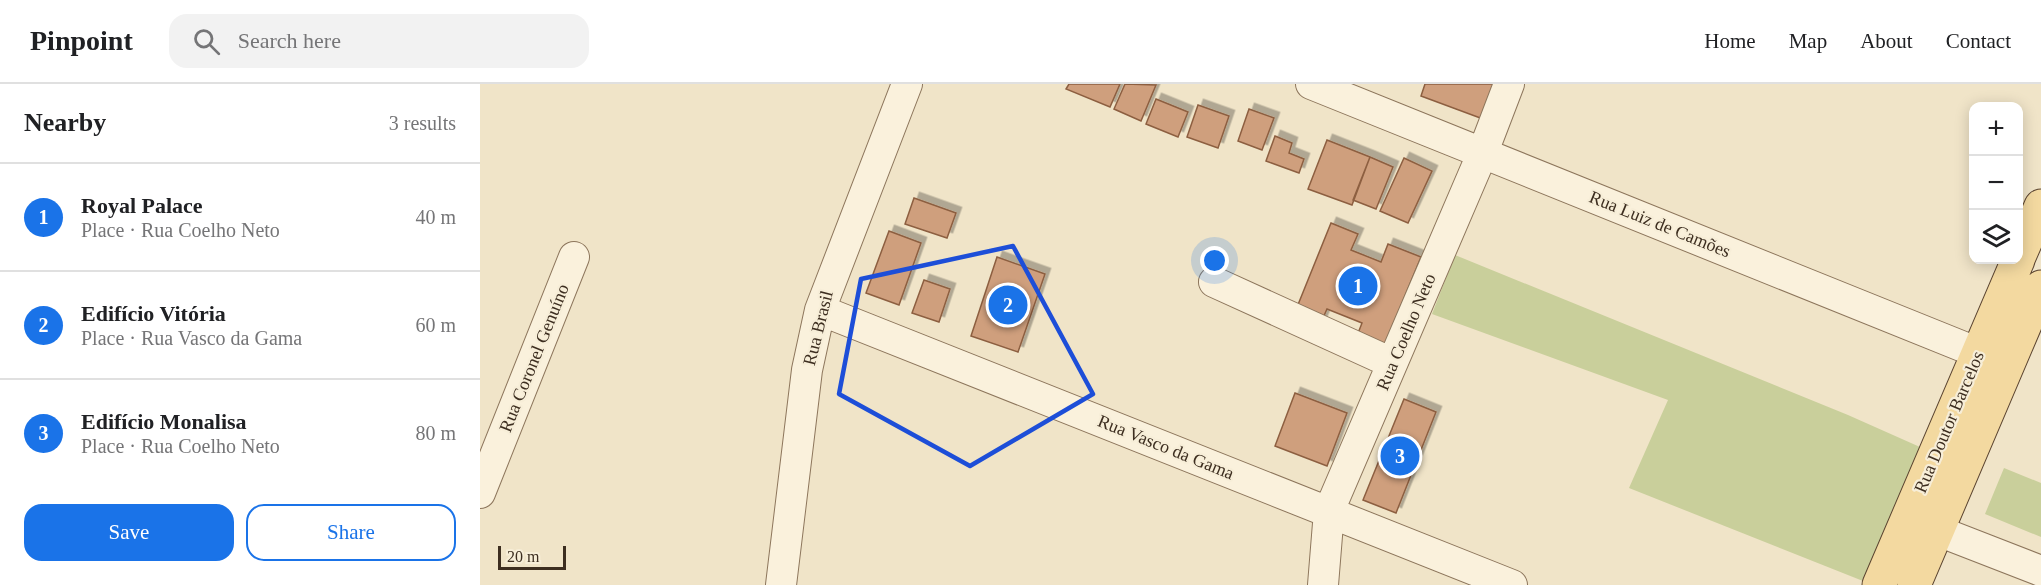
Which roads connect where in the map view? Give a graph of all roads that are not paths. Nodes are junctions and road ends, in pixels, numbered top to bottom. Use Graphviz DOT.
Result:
graph roads {
  1 [pos="1311,84"];
  2 [pos="1509,84"];
  3 [pos="902,86"];
  4 [pos="1483,152"];
  5 [pos="2041,206"];
  6 [pos="2023,247"];
  7 [pos="574,257"];
  8 [pos="2016,264"];
  9 [pos="1214,282"];
  10 [pos="2041,287"];
  11 [pos="820,309"];
  12 [pos="1978,353"];
  13 [pos="1392,363"];
  14 [pos="2009,366"];
  15 [pos="480,493"];
  16 [pos="1329,511"];
  17 [pos="1908,518"];
  18 [pos="1937,530"];
  19 [pos="2041,571"];
  20 [pos="781,585"];
  21 [pos="1323,585"];
  22 [pos="1512,585"];
  23 [pos="1880,585"];
  24 [pos="1914,585"];
  1 -- 4 [label="street, Rua Luiz de Camões"];
  2 -- 4 [label="street, Rua Coelho Neto"];
  3 -- 11 [label="street, Rua Brasil"];
  4 -- 12 [label="street, Rua Luiz de Camões"];
  4 -- 13 [label="street, Rua Coelho Neto"];
  5 -- 6 [label="main road, Rua Doutor Barcelos"];
  7 -- 15 [label="street, Rua Coronel Genuíno"];
  8 -- 12 [label="main road, Rua Doutor Barcelos"];
  9 -- 13 [label="street"];
  10 -- 14 [label="main road, Rua Doutor Barcelos"];
  11 -- 16 [label="street, Rua Vasco da Gama"];
  11 -- 20 [label="street, Rua Brasil"];
  12 -- 14 [label="street, Rua Luiz de Camões"];
  12 -- 17 [label="main road, Rua Doutor Barcelos"];
  13 -- 16 [label="street, Rua Coelho Neto"];
  14 -- 18 [label="main road, Rua Doutor Barcelos"];
  16 -- 21 [label="street, Rua Coelho Neto"];
  16 -- 22 [label="street, Rua Vasco da Gama"];
  17 -- 18 [label="street"];
  17 -- 23 [label="main road, Rua Doutor Barcelos"];
  18 -- 19 [label="street"];
  18 -- 24 [label="main road, Rua Doutor Barcelos"];
}
